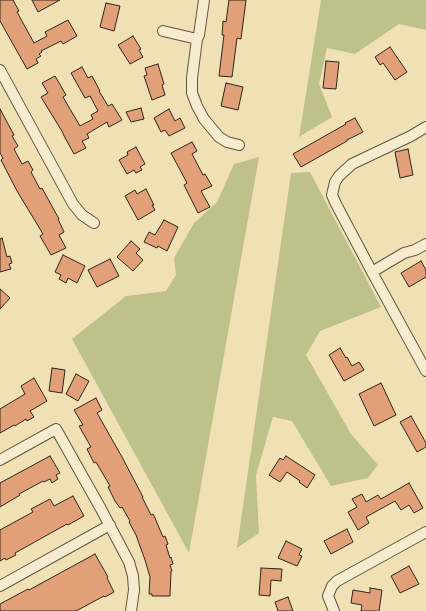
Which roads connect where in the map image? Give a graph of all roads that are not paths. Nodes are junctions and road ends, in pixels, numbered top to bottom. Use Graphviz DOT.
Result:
graph roads {
  1 [pos="204,0"];
  2 [pos="163,31"];
  3 [pos="197,39"];
  4 [pos="0,70"];
  5 [pos="426,127"];
  6 [pos="240,145"];
  7 [pos="94,223"];
  8 [pos="426,244"];
  9 [pos="372,272"];
  10 [pos="426,371"];
  11 [pos="0,460"];
  12 [pos="110,525"];
  13 [pos="426,532"];
  14 [pos="0,586"];
  15 [pos="132,610"];
  16 [pos="334,611"];
  1 -- 3 [label="street"];
  2 -- 3 [label="street"];
  3 -- 6 [label="street"];
  4 -- 7 [label="street"];
  5 -- 9 [label="street"];
  8 -- 9 [label="street"];
  9 -- 10 [label="street"];
  11 -- 12 [label="street"];
  12 -- 14 [label="street"];
  12 -- 15 [label="street"];
  13 -- 16 [label="street"];
}
